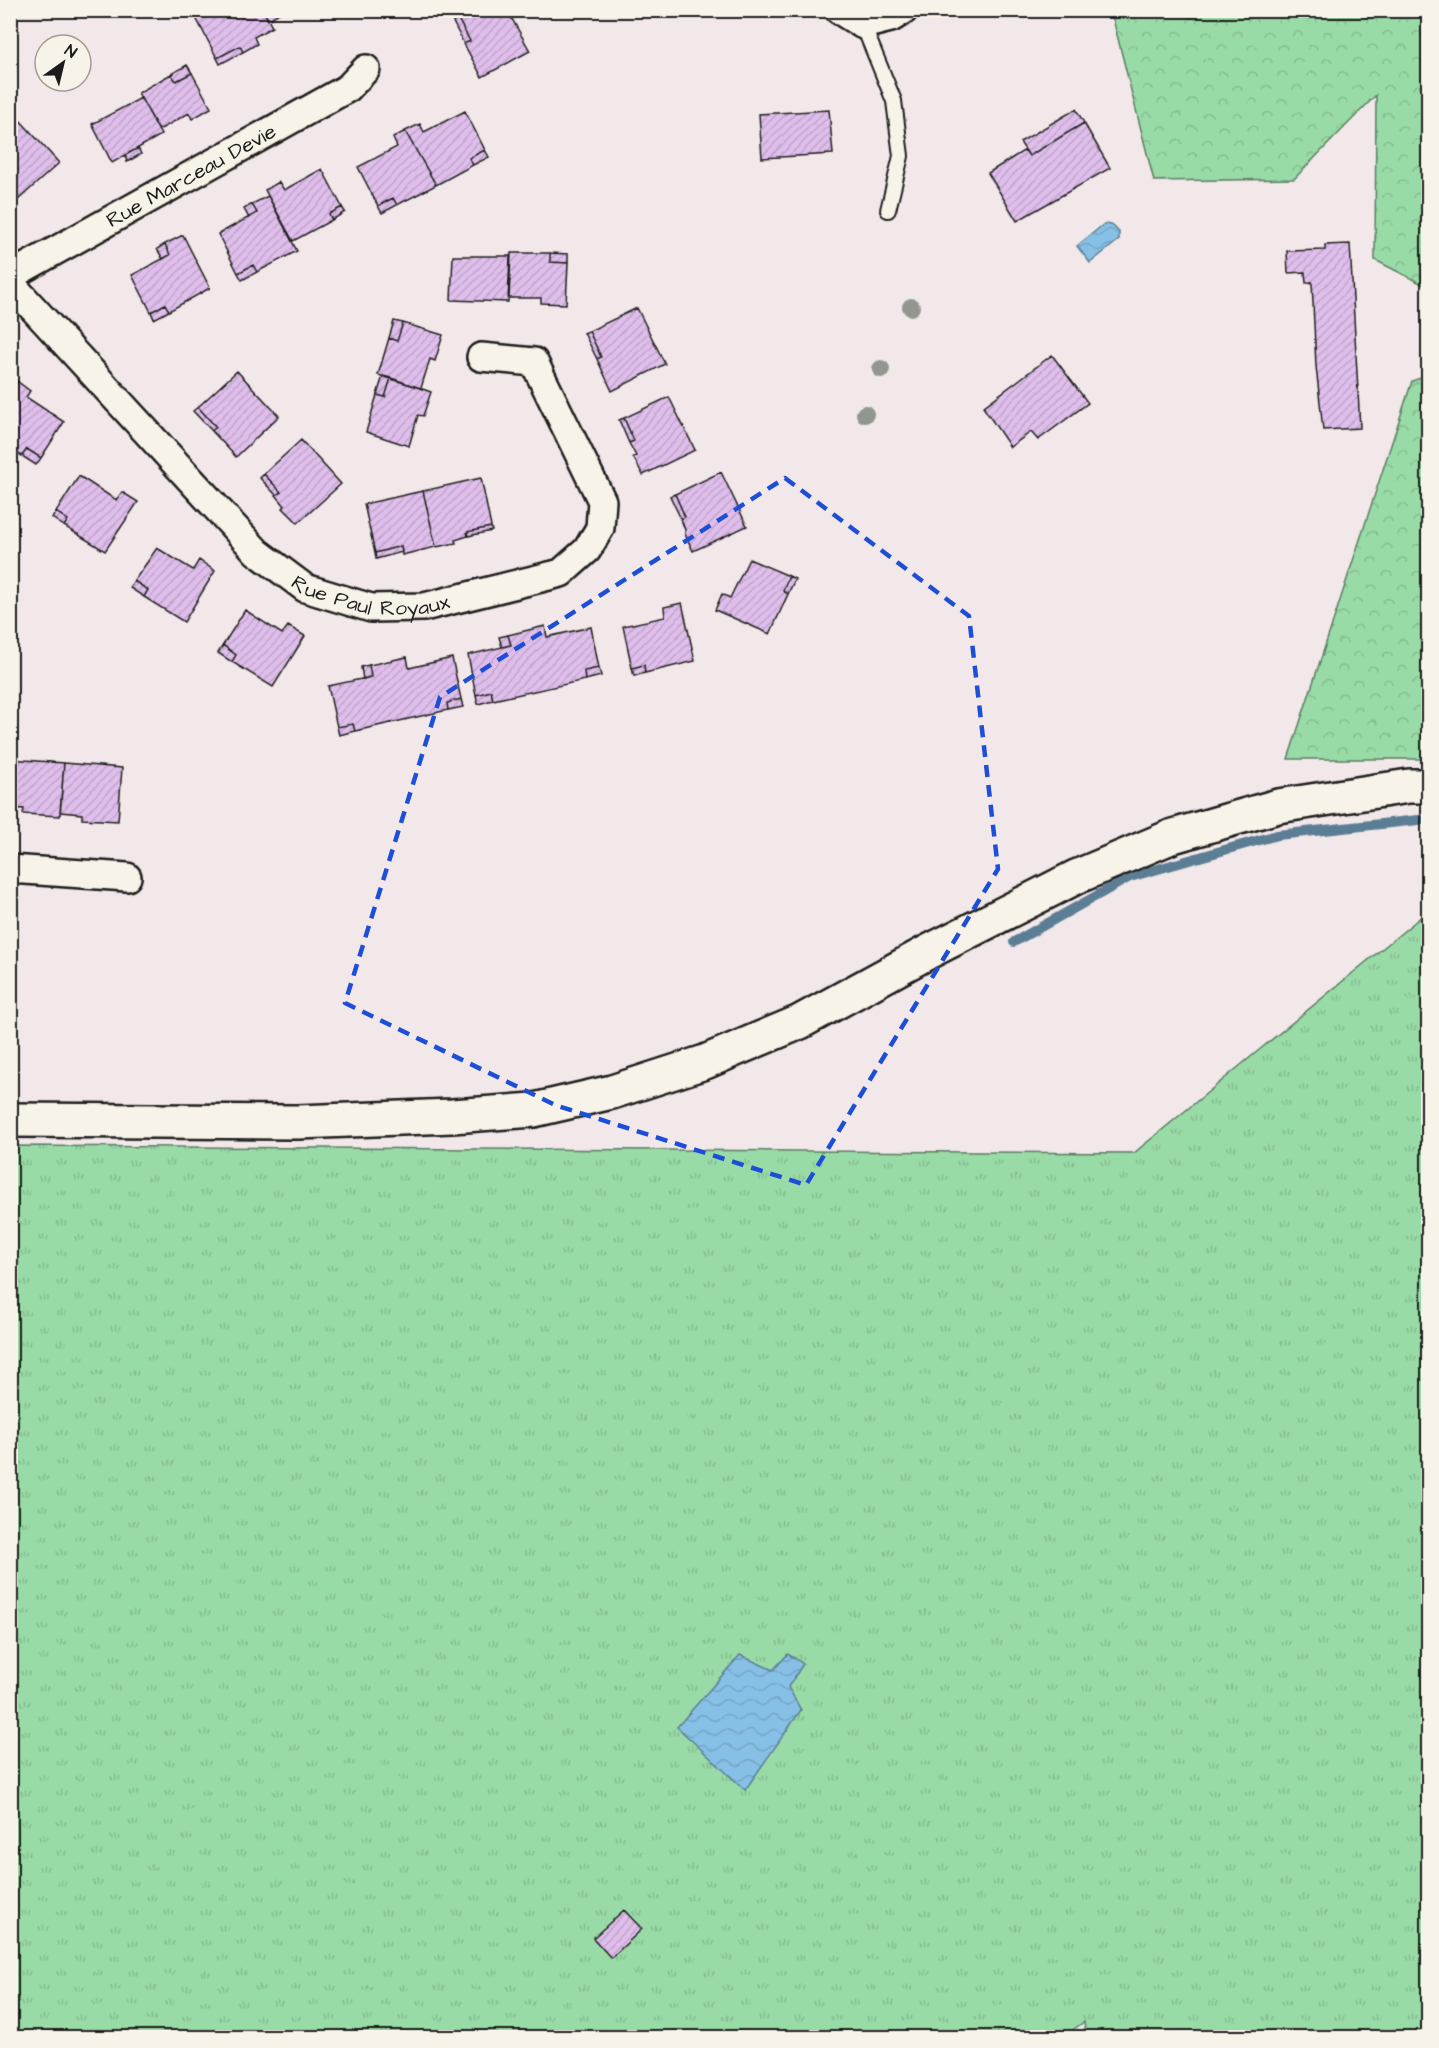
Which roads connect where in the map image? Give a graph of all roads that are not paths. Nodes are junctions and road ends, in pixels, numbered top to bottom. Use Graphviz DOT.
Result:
graph roads {
  1 [pos="839,10"];
  2 [pos="904,10"];
  3 [pos="863,25"];
  4 [pos="366,69"];
  5 [pos="888,210"];
  6 [pos="10,276"];
  7 [pos="10,283"];
  8 [pos="481,357"];
  9 [pos="1428,786"];
  10 [pos="10,868"];
  11 [pos="127,877"];
  12 [pos="10,1120"];
  1 -- 3 [label="street"];
  2 -- 3 [label="street"];
  3 -- 5 [label="lane"];
  4 -- 6 [label="street, Rue Marceau Devie"];
  7 -- 8 [label="street, Rue Paul Royaux"];
  9 -- 12 [label="main road"];
  10 -- 11 [label="street"];
}
